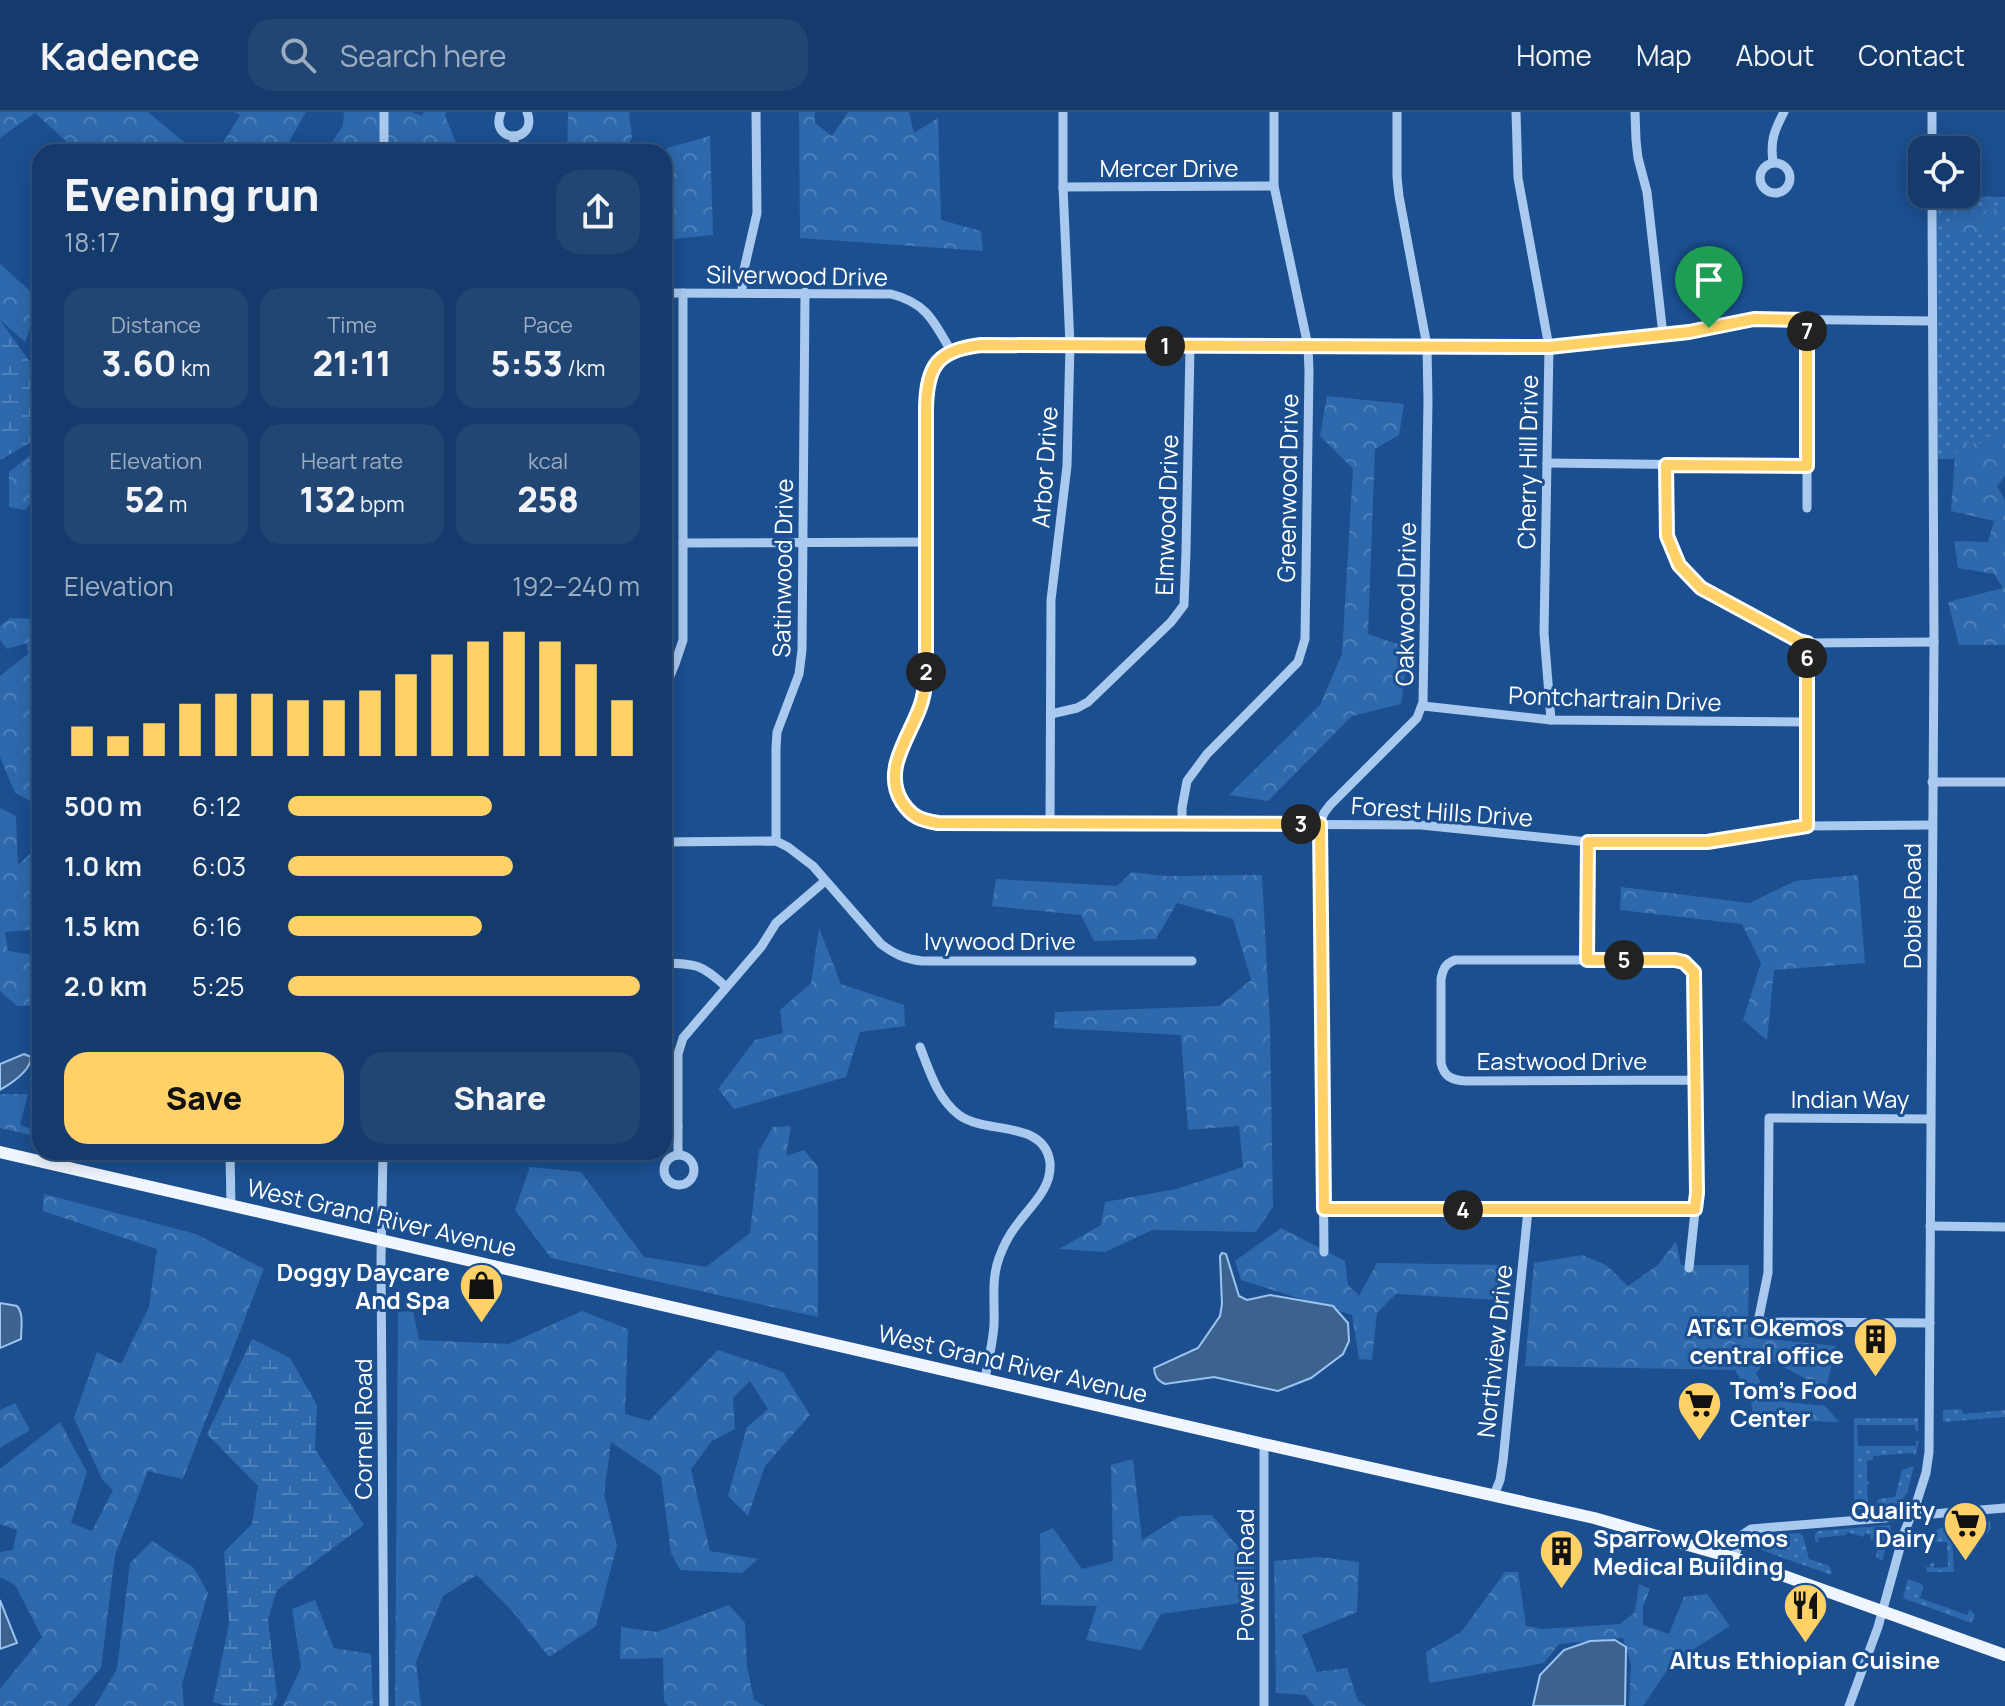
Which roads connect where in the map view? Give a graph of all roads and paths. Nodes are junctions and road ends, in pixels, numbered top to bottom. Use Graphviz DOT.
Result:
graph roads {
  1 [pos="384,112"];
  2 [pos="501,112"];
  3 [pos="527,112"];
  4 [pos="756,112"];
  5 [pos="1063,112"];
  6 [pos="1274,112"];
  7 [pos="1397,112"];
  8 [pos="1516,112"];
  9 [pos="1635,112"];
  10 [pos="1784,112"];
  11 [pos="1932,112"];
  12 [pos="514,136"];
  13 [pos="1932,136"];
  14 [pos="384,144"];
  15 [pos="514,144"];
  16 [pos="1773,162"];
  17 [pos="1274,186"];
  18 [pos="1063,187"];
  19 [pos="1932,208"];
  20 [pos="742,292"];
  21 [pos="805,292"];
  22 [pos="672,293"];
  23 [pos="683,293"];
  24 [pos="1807,320"];
  25 [pos="1932,321"];
  26 [pos="1663,335"];
  27 [pos="1070,345"];
  28 [pos="1308,346"];
  29 [pos="1427,346"];
  30 [pos="1190,347"];
  31 [pos="1549,347"];
  32 [pos="951,351"];
  33 [pos="1547,463"];
  34 [pos="1666,465"];
  35 [pos="1807,466"];
  36 [pos="1807,508"];
  37 [pos="926,542"];
  38 [pos="683,543"];
  39 [pos="804,543"];
  40 [pos="1934,642"];
  41 [pos="1807,643"];
  42 [pos="672,671"];
  43 [pos="1423,706"];
  44 [pos="1051,714"];
  45 [pos="1551,720"];
  46 [pos="1807,722"];
  47 [pos="1932,782"];
  48 [pos="2005,782"];
  49 [pos="1182,823"];
  50 [pos="1050,824"];
  51 [pos="1320,824"];
  52 [pos="1932,825"];
  53 [pos="1807,826"];
  54 [pos="776,841"];
  55 [pos="672,842"];
  56 [pos="1588,842"];
  57 [pos="825,881"];
  58 [pos="1587,960"];
  59 [pos="1192,961"];
  60 [pos="672,963"];
  61 [pos="725,986"];
  62 [pos="920,1047"];
  63 [pos="1695,1080"];
  64 [pos="1930,1119"];
  65 [pos="672,1126"];
  66 [pos="678,1126"];
  67 [pos="0,1152"];
  68 [pos="678,1155"];
  69 [pos="32,1159"];
  70 [pos="34,1160"];
  71 [pos="230,1160"];
  72 [pos="383,1160"];
  73 [pos="231,1206"];
  74 [pos="1324,1209"];
  75 [pos="1695,1209"];
  76 [pos="1528,1210"];
  77 [pos="1930,1226"];
  78 [pos="2005,1227"];
  79 [pos="382,1240"];
  80 [pos="1324,1252"];
  81 [pos="1689,1268"];
  82 [pos="1930,1323"];
  83 [pos="985,1379"];
  84 [pos="1264,1444"];
  85 [pos="1494,1495"];
  86 [pos="2005,1508"];
  87 [pos="1911,1516"];
  88 [pos="1734,1558"];
  89 [pos="1883,1611"];
  90 [pos="2005,1655"];
  91 [pos="384,1706"];
  92 [pos="1264,1706"];
  93 [pos="1849,1706"];
  1 -- 14 [label="street"];
  2 -- 12 [label="street"];
  3 -- 12 [label="street"];
  4 -- 20 [label="street"];
  5 -- 18 [label="street, Arbor Drive"];
  6 -- 17 [label="street, Greenwood Drive"];
  7 -- 29 [label="street, Oakwood Drive"];
  8 -- 31 [label="street, Cherry Hill Drive"];
  9 -- 26 [label="street"];
  10 -- 16 [label="street"];
  11 -- 13 [label="street"];
  12 -- 15 [label="street"];
  17 -- 18 [label="street, Mercer Drive"];
  17 -- 28 [label="street, Greenwood Drive"];
  18 -- 27 [label="street, Arbor Drive"];
  19 -- 25 [label="street, Dobie Road"];
  20 -- 21 [label="street, Silverwood Drive"];
  20 -- 23 [label="street, Silverwood Drive"];
  21 -- 32 [label="street, Silverwood Drive"];
  21 -- 39 [label="street, Satinwood Drive"];
  22 -- 23 [label="street, Silverwood Drive"];
  23 -- 38 [label="street"];
  24 -- 25 [label="street"];
  24 -- 26 [label="street"];
  24 -- 35 [label="street"];
  25 -- 40 [label="street, Dobie Road"];
  26 -- 31 [label="street"];
  27 -- 30 [label="street"];
  27 -- 32 [label="street"];
  27 -- 44 [label="street, Arbor Drive"];
  28 -- 29 [label="street"];
  28 -- 30 [label="street"];
  28 -- 49 [label="street, Greenwood Drive"];
  29 -- 31 [label="street"];
  29 -- 43 [label="street, Oakwood Drive"];
  30 -- 44 [label="street, Elmwood Drive"];
  31 -- 33 [label="street, Cherry Hill Drive"];
  32 -- 37 [label="street"];
  33 -- 34 [label="street"];
  33 -- 45 [label="street, Cherry Hill Drive"];
  34 -- 35 [label="street"];
  34 -- 41 [label="street"];
  35 -- 36 [label="street"];
  37 -- 39 [label="street"];
  37 -- 50 [label="street, Forest Hills Drive"];
  38 -- 39 [label="street"];
  38 -- 42 [label="street"];
  39 -- 54 [label="street, Satinwood Drive"];
  40 -- 41 [label="street"];
  40 -- 47 [label="street, Dobie Road"];
  41 -- 46 [label="street"];
  43 -- 45 [label="street, Pontchartrain Drive"];
  43 -- 51 [label="street, Oakwood Drive"];
  44 -- 50 [label="street, Arbor Drive"];
  45 -- 46 [label="street, Pontchartrain Drive"];
  46 -- 53 [label="street"];
  47 -- 48 [label="street"];
  47 -- 52 [label="street, Dobie Road"];
  49 -- 50 [label="street, Forest Hills Drive"];
  49 -- 51 [label="street, Forest Hills Drive"];
  51 -- 56 [label="street, Forest Hills Drive"];
  51 -- 74 [label="street"];
  52 -- 53 [label="street, Forest Hills Drive"];
  52 -- 64 [label="street, Dobie Road"];
  53 -- 56 [label="street, Forest Hills Drive"];
  54 -- 55 [label="street"];
  54 -- 57 [label="street, Ivywood Drive"];
  56 -- 58 [label="street"];
  57 -- 59 [label="street, Ivywood Drive"];
  57 -- 61 [label="street"];
  58 -- 63 [label="street"];
  58 -- 63 [label="street, Eastwood Drive"];
  60 -- 61 [label="street"];
  61 -- 66 [label="street"];
  62 -- 83 [label="street"];
  63 -- 75 [label="street"];
  64 -- 77 [label="street, Dobie Road"];
  64 -- 82 [label="street, Indian Way"];
  65 -- 66 [label="street"];
  66 -- 68 [label="street"];
  67 -- 69 [label="main road, West Grand River Avenue"];
  70 -- 73 [label="main road, West Grand River Avenue"];
  71 -- 73 [label="street"];
  72 -- 79 [label="street, Cornell Road"];
  73 -- 79 [label="main road, West Grand River Avenue"];
  74 -- 76 [label="street"];
  74 -- 80 [label="street"];
  75 -- 76 [label="street"];
  75 -- 81 [label="street"];
  76 -- 85 [label="street, Northview Drive"];
  77 -- 78 [label="street"];
  77 -- 82 [label="street, Dobie Road"];
  79 -- 83 [label="main road, West Grand River Avenue"];
  79 -- 91 [label="street, Cornell Road"];
  82 -- 87 [label="street, Dobie Road"];
  83 -- 84 [label="main road, West Grand River Avenue"];
  84 -- 85 [label="main road, West Grand River Avenue"];
  84 -- 92 [label="street, Powell Road"];
  85 -- 88 [label="main road, West Grand River Avenue"];
  86 -- 87 [label="street"];
  87 -- 88 [label="street"];
  87 -- 89 [label="street, Dobie Road"];
  88 -- 89 [label="main road, West Grand River Avenue"];
  89 -- 90 [label="main road, West Grand River Avenue"];
  89 -- 93 [label="street, Dobie Road"];
}
